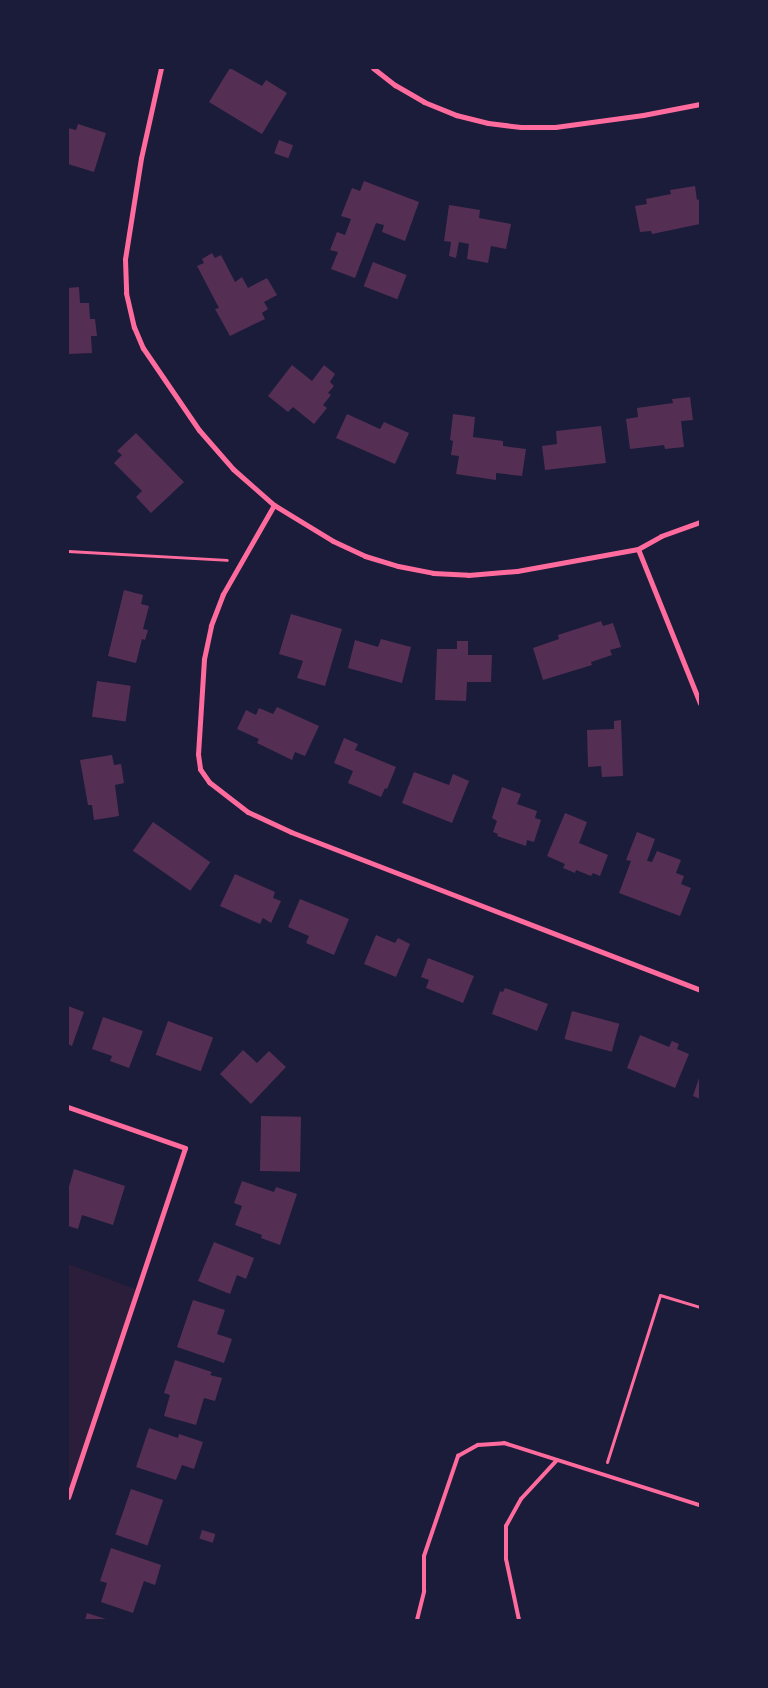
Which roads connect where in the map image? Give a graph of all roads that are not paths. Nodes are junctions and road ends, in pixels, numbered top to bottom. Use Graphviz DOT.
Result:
graph roads {
  1 [pos="161,68"];
  2 [pos="373,68"];
  3 [pos="700,104"];
  4 [pos="274,505"];
  5 [pos="700,522"];
  6 [pos="638,549"];
  7 [pos="700,703"];
  8 [pos="700,990"];
  9 [pos="68,1107"];
  10 [pos="557,1460"];
  11 [pos="68,1497"];
  12 [pos="700,1504"];
  13 [pos="417,1620"];
  14 [pos="519,1620"];
  1 -- 4 [label="street"];
  2 -- 3 [label="street"];
  4 -- 6 [label="street"];
  4 -- 8 [label="street"];
  5 -- 6 [label="street"];
  6 -- 7 [label="street"];
  9 -- 11 [label="street"];
  10 -- 12 [label="lane"];
  10 -- 13 [label="lane"];
  10 -- 14 [label="lane"];
}
